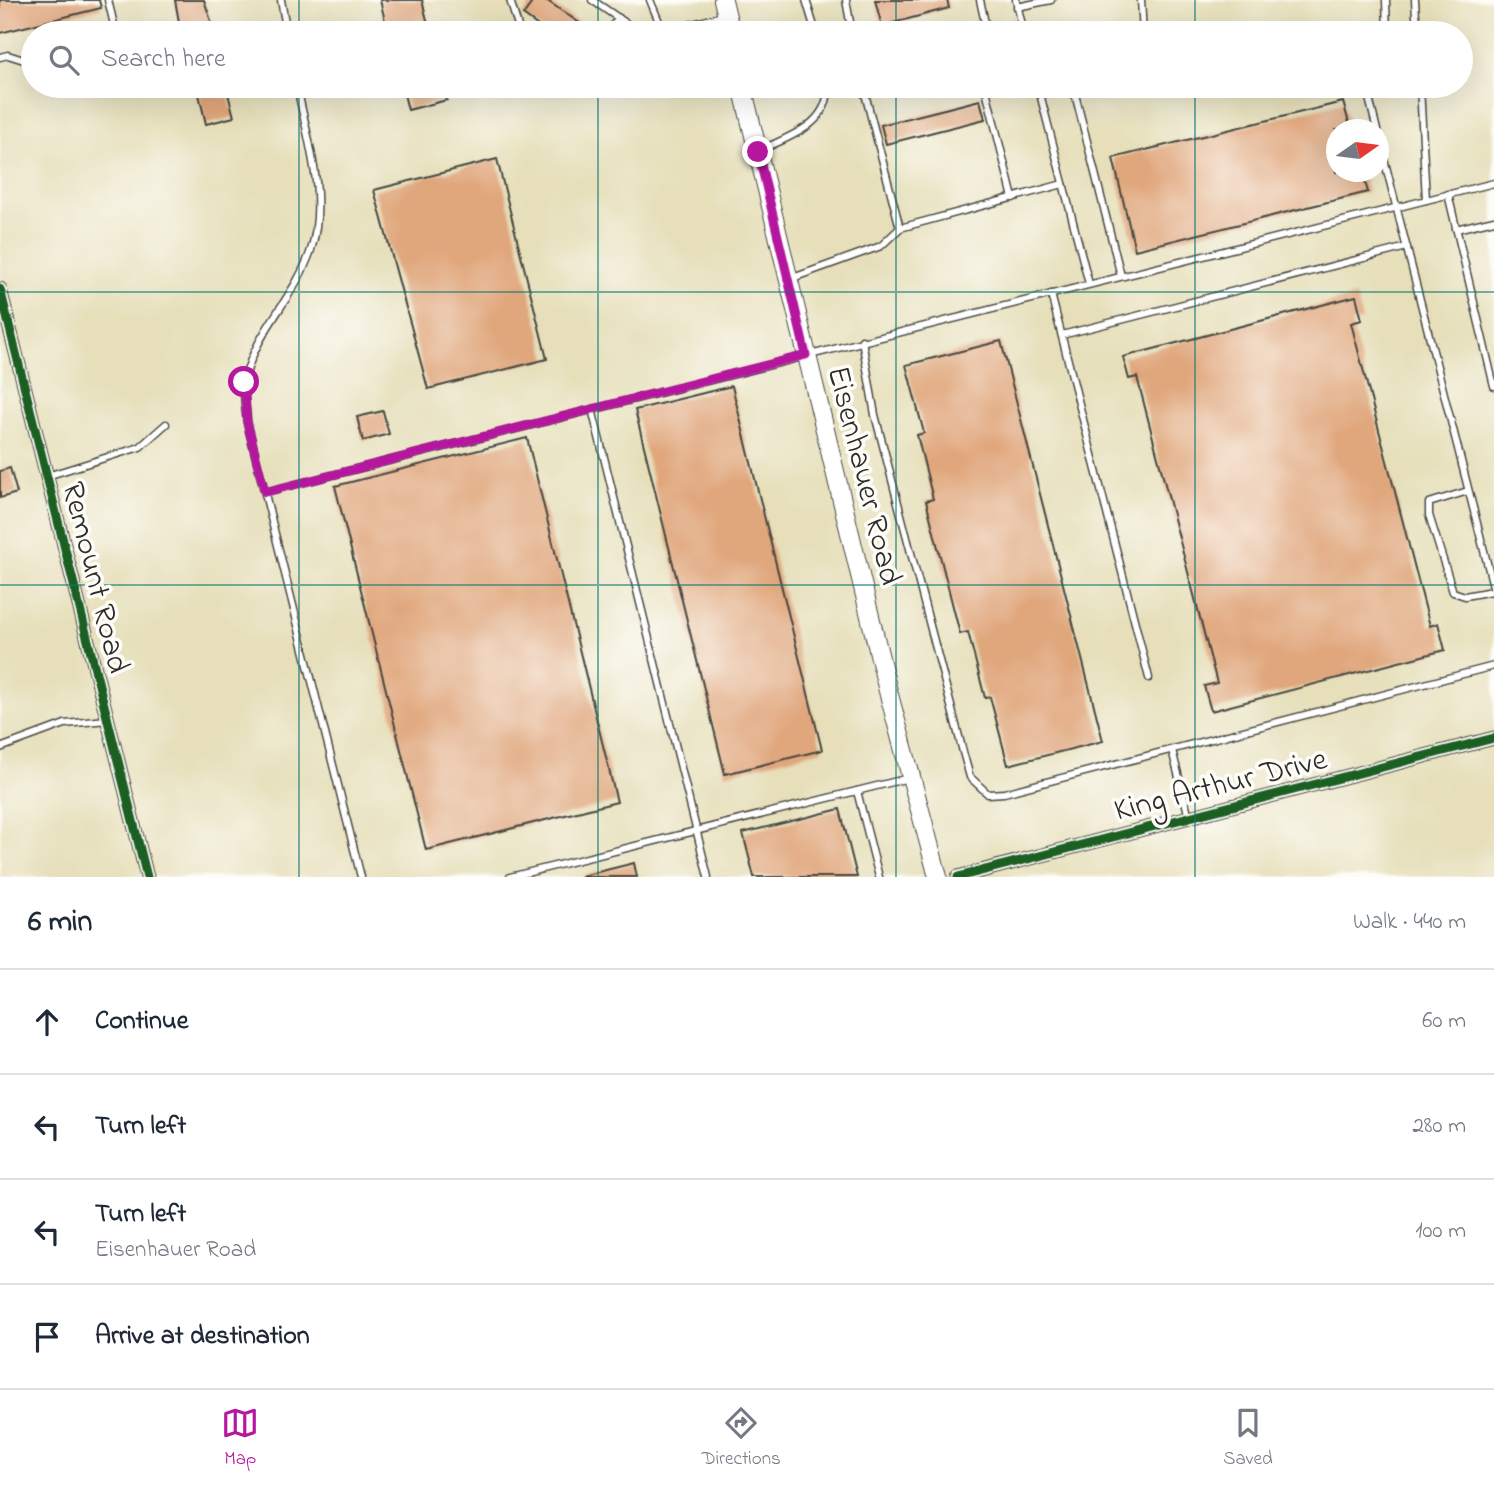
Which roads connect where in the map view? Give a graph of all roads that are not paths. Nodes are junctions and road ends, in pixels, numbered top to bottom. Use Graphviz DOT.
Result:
graph roads {
  1 [pos="108,0"];
  2 [pos="281,0"];
  3 [pos="510,0"];
  4 [pos="592,0"];
  5 [pos="650,0"];
  6 [pos="806,0"];
  7 [pos="845,0"];
  8 [pos="980,0"];
  9 [pos="1051,0"];
  10 [pos="1141,0"];
  11 [pos="1386,0"];
  12 [pos="1415,0"];
  13 [pos="603,3"];
  14 [pos="1017,4"];
  15 [pos="725,7"];
  16 [pos="619,18"];
  17 [pos="113,21"];
  18 [pos="285,21"];
  19 [pos="516,21"];
  20 [pos="616,21"];
  21 [pos="623,21"];
  22 [pos="659,21"];
  23 [pos="685,21"];
  24 [pos="812,21"];
  25 [pos="849,21"];
  26 [pos="983,21"];
  27 [pos="1142,21"];
  28 [pos="1387,21"];
  29 [pos="1416,21"];
  30 [pos="0,57"];
  31 [pos="21,59"];
  32 [pos="299,98"];
  33 [pos="745,98"];
  34 [pos="826,98"];
  35 [pos="866,98"];
  36 [pos="988,98"];
  37 [pos="1041,98"];
  38 [pos="1076,98"];
  39 [pos="1369,98"];
  40 [pos="1421,98"];
  41 [pos="1374,119"];
  42 [pos="758,152"];
  43 [pos="1389,177"];
  44 [pos="1494,183"];
  45 [pos="1063,184"];
  46 [pos="1448,194"];
  47 [pos="1013,198"];
  48 [pos="1426,200"];
  49 [pos="1397,207"];
  50 [pos="1494,220"];
  51 [pos="900,228"];
  52 [pos="1456,229"];
  53 [pos="1407,247"];
  54 [pos="1121,276"];
  55 [pos="788,280"];
  56 [pos="1089,284"];
  57 [pos="0,289"];
  58 [pos="1051,294"];
  59 [pos="1062,335"];
  60 [pos="862,340"];
  61 [pos="806,355"];
  62 [pos="1494,386"];
  63 [pos="592,409"];
  64 [pos="166,424"];
  65 [pos="47,476"];
  66 [pos="1468,491"];
  67 [pos="265,492"];
  68 [pos="1493,590"];
  69 [pos="1494,666"];
  70 [pos="1149,678"];
  71 [pos="107,720"];
  72 [pos="1494,738"];
  73 [pos="0,748"];
  74 [pos="1172,750"];
  75 [pos="911,778"];
  76 [pos="857,791"];
  77 [pos="1189,817"];
  78 [pos="697,831"];
  79 [pos="147,877"];
  80 [pos="361,877"];
  81 [pos="510,877"];
  82 [pos="708,877"];
  83 [pos="879,877"];
  84 [pos="938,877"];
  85 [pos="958,877"];
  1 -- 17 [label="lane"];
  2 -- 18 [label="lane"];
  3 -- 19 [label="lane"];
  4 -- 13 [label="lane"];
  5 -- 22 [label="lane"];
  6 -- 24 [label="lane"];
  7 -- 25 [label="lane"];
  8 -- 26 [label="lane"];
  9 -- 14 [label="lane"];
  10 -- 27 [label="lane"];
  11 -- 28 [label="lane"];
  12 -- 29 [label="lane"];
  13 -- 16 [label="lane"];
  15 -- 23 [label="lane"];
  16 -- 20 [label="lane"];
  16 -- 21 [label="lane"];
  30 -- 31 [label="lane"];
  32 -- 67 [label="lane"];
  33 -- 42 [label="main road, Eisenhauer Road"];
  34 -- 42 [label="lane"];
  35 -- 51 [label="lane"];
  36 -- 47 [label="lane"];
  37 -- 45 [label="lane"];
  38 -- 54 [label="lane"];
  39 -- 41 [label="lane"];
  40 -- 48 [label="lane"];
  42 -- 55 [label="main road, Eisenhauer Road"];
  43 -- 49 [label="lane"];
  44 -- 46 [label="lane"];
  45 -- 47 [label="lane"];
  45 -- 56 [label="lane"];
  46 -- 48 [label="lane"];
  46 -- 52 [label="lane"];
  47 -- 51 [label="lane"];
  48 -- 49 [label="lane"];
  49 -- 53 [label="lane"];
  49 -- 54 [label="lane"];
  50 -- 52 [label="lane"];
  51 -- 55 [label="lane"];
  52 -- 62 [label="lane"];
  53 -- 59 [label="lane"];
  53 -- 66 [label="lane"];
  54 -- 56 [label="lane"];
  55 -- 61 [label="main road, Eisenhauer Road"];
  56 -- 58 [label="lane"];
  57 -- 65 [label="street, Remount Road"];
  58 -- 59 [label="lane"];
  58 -- 60 [label="lane"];
  59 -- 70 [label="lane"];
  60 -- 61 [label="lane"];
  60 -- 74 [label="lane"];
  61 -- 63 [label="lane"];
  61 -- 75 [label="main road, Eisenhauer Road"];
  63 -- 67 [label="lane"];
  63 -- 78 [label="lane"];
  64 -- 65 [label="lane"];
  65 -- 71 [label="street, Remount Road"];
  66 -- 68 [label="lane"];
  66 -- 68 [label="lane"];
  67 -- 80 [label="lane"];
  69 -- 74 [label="lane"];
  71 -- 73 [label="lane"];
  71 -- 79 [label="street, Remount Road"];
  72 -- 77 [label="street, King Arthur Drive"];
  74 -- 77 [label="lane"];
  75 -- 76 [label="lane"];
  75 -- 84 [label="main road, Eisenhauer Road"];
  76 -- 78 [label="lane"];
  76 -- 83 [label="lane"];
  77 -- 85 [label="street, King Arthur Drive"];
  78 -- 81 [label="lane"];
  78 -- 82 [label="lane"];
}
